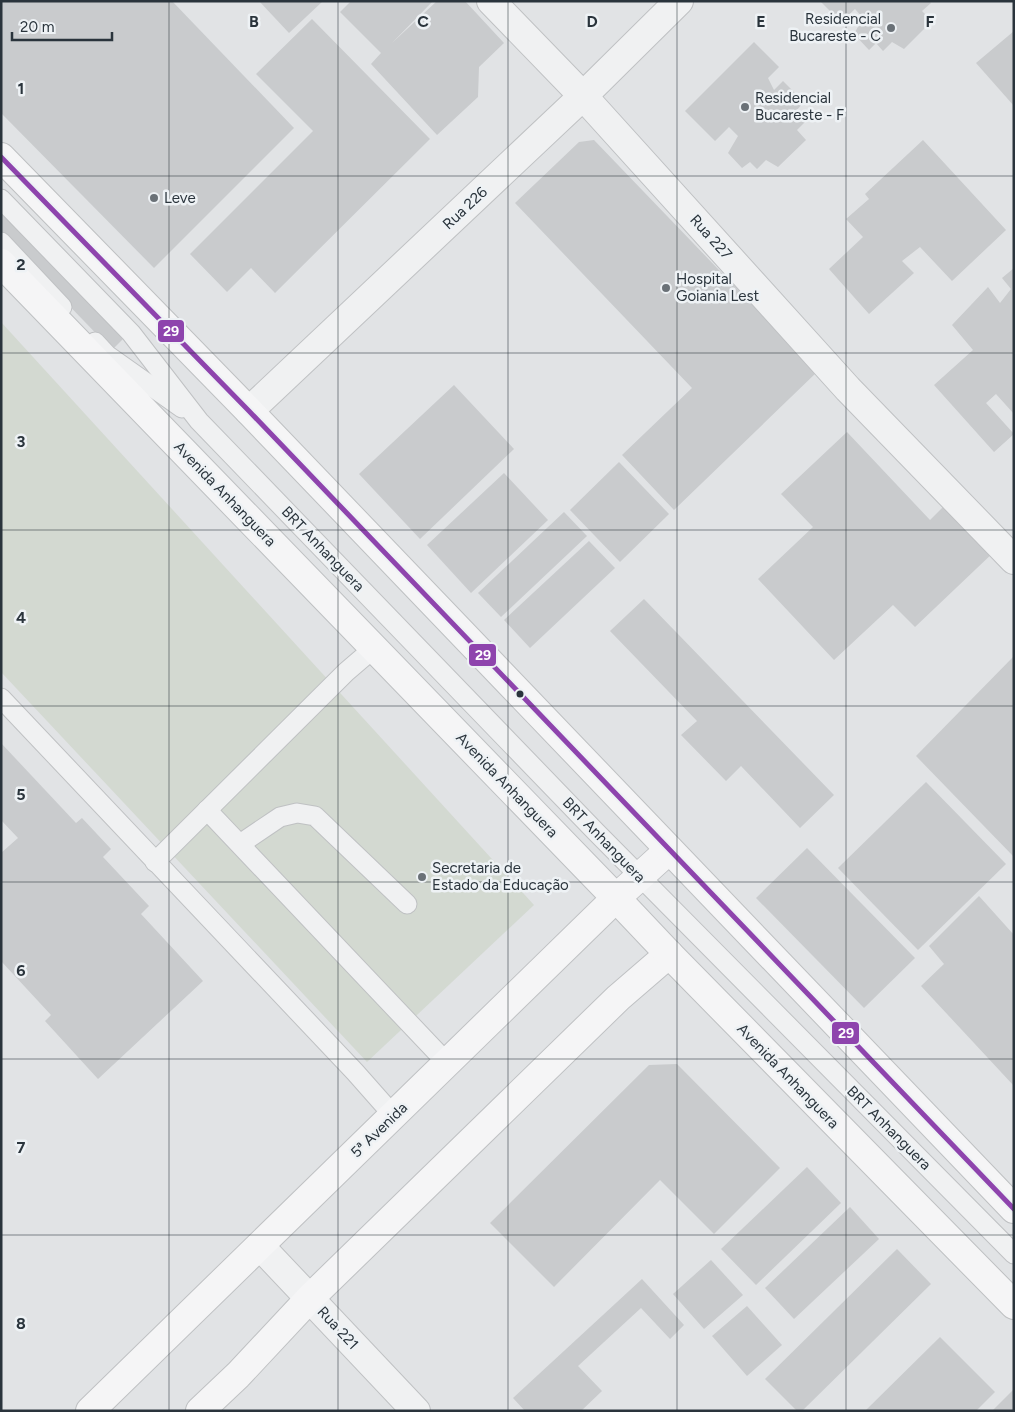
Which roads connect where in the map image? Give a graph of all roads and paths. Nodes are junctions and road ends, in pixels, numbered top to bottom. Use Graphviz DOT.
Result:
graph roads {
  1 [pos="491,1"];
  2 [pos="679,1"];
  3 [pos="583,96"];
  4 [pos="1,157"];
  5 [pos="1,199"];
  6 [pos="1,242"];
  7 [pos="1,263"];
  8 [pos="249,411"];
  9 [pos="199,421"];
  10 [pos="1014,560"];
  11 [pos="374,648"];
  12 [pos="1,698"];
  13 [pos="208,810"];
  14 [pos="240,844"];
  15 [pos="669,850"];
  16 [pos="155,862"];
  17 [pos="640,877"];
  18 [pos="616,898"];
  19 [pos="407,904"];
  20 [pos="669,954"];
  21 [pos="447,1063"];
  22 [pos="393,1116"];
  23 [pos="1014,1210"];
  24 [pos="260,1246"];
  25 [pos="1014,1254"];
  26 [pos="310,1298"];
  27 [pos="1014,1305"];
  28 [pos="90,1411"];
  29 [pos="200,1411"];
  30 [pos="416,1411"];
  1 -- 3 [label="street, Rua 227"];
  2 -- 3 [label="street, Rua 226"];
  3 -- 8 [label="street, Rua 226"];
  3 -- 10 [label="street, Rua 227"];
  4 -- 8 [label="main road"];
  5 -- 9 [label="lane, BRT Anhanguera"];
  6 -- 9 [label="lane, BRT Anhanguera"];
  7 -- 11 [label="main road, Avenida Anhanguera"];
  8 -- 15 [label="main road"];
  9 -- 17 [label="lane, BRT Anhanguera"];
  11 -- 13 [label="lane"];
  11 -- 18 [label="main road, Avenida Anhanguera"];
  12 -- 16 [label="lane"];
  13 -- 14 [label="lane"];
  13 -- 16 [label="lane"];
  14 -- 19 [label="lane"];
  14 -- 21 [label="lane"];
  15 -- 17 [label="main road, 5ª Avenida"];
  15 -- 23 [label="main road"];
  16 -- 22 [label="lane"];
  17 -- 18 [label="main road, 5ª Avenida"];
  17 -- 25 [label="lane, BRT Anhanguera"];
  18 -- 20 [label="main road, Avenida Anhanguera"];
  18 -- 21 [label="main road, 5ª Avenida"];
  20 -- 26 [label="main road"];
  20 -- 27 [label="main road, Avenida Anhanguera"];
  21 -- 22 [label="main road, 5ª Avenida"];
  22 -- 24 [label="main road, 5ª Avenida"];
  24 -- 26 [label="street, Rua 221"];
  24 -- 28 [label="main road, 5ª Avenida"];
  26 -- 29 [label="main road"];
  26 -- 30 [label="street, Rua 221"];
}
